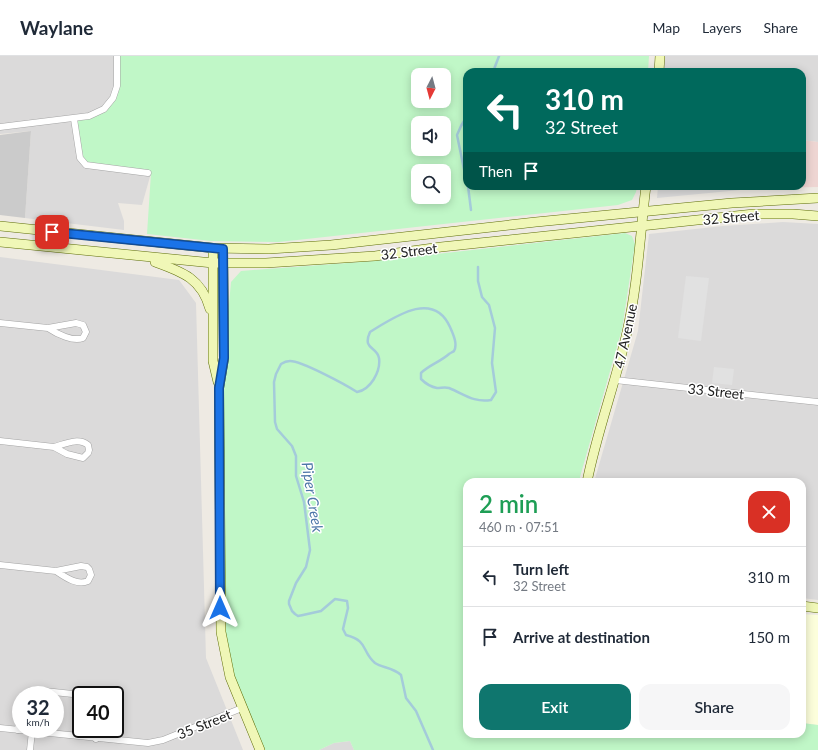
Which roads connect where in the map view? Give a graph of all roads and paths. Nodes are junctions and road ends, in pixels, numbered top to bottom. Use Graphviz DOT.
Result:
graph roads {
  1 [pos="117,56"];
  2 [pos="660,56"];
  3 [pos="659,68"];
  4 [pos="74,119"];
  5 [pos="0,127"];
  6 [pos="148,173"];
  7 [pos="646,190"];
  8 [pos="818,198"];
  9 [pos="643,212"];
  10 [pos="818,216"];
  11 [pos="0,226"];
  12 [pos="641,226"];
  13 [pos="0,242"];
  14 [pos="213,248"];
  15 [pos="223,249"];
  16 [pos="141,257"];
  17 [pos="213,263"];
  18 [pos="223,264"];
  19 [pos="213,318"];
  20 [pos="0,323"];
  21 [pos="48,328"];
  22 [pos="615,380"];
  23 [pos="219,388"];
  24 [pos="818,402"];
  25 [pos="0,441"];
  26 [pos="54,447"];
  27 [pos="588,478"];
  28 [pos="0,566"];
  29 [pos="56,571"];
  30 [pos="806,606"];
  31 [pos="818,608"];
  32 [pos="242,708"];
  33 [pos="0,728"];
  34 [pos="12,729"];
  35 [pos="64,736"];
  36 [pos="31,738"];
  37 [pos="96,739"];
  38 [pos="154,743"];
  39 [pos="30,750"];
  40 [pos="155,750"];
  41 [pos="260,750"];
  1 -- 4 [label="street"];
  2 -- 3 [label="main road"];
  4 -- 5 [label="street"];
  4 -- 6 [label="street"];
  7 -- 9 [label="main road, 47 Avenue"];
  8 -- 9 [label="main road, 32 Street"];
  9 -- 12 [label="main road, 47 Avenue"];
  9 -- 15 [label="main road, 32 Street"];
  10 -- 12 [label="main road, 32 Street"];
  11 -- 14 [label="main road, 32 Street"];
  12 -- 18 [label="main road, 32 Street"];
  12 -- 22 [label="main road, 47 Avenue"];
  13 -- 16 [label="main road, 32 Street"];
  14 -- 15 [label="main road, 32 Street"];
  14 -- 17 [label="main road"];
  15 -- 18 [label="main road"];
  16 -- 17 [label="main road, 32 Street"];
  16 -- 19 [label="main road"];
  17 -- 18 [label="main road, 32 Street"];
  17 -- 19 [label="main road"];
  18 -- 23 [label="main road"];
  19 -- 23 [label="main road"];
  20 -- 21 [label="street"];
  21 -- 21 [label="street"];
  22 -- 24 [label="street, 33 Street"];
  22 -- 27 [label="main road, 47 Avenue"];
  23 -- 32 [label="main road"];
  25 -- 26 [label="street"];
  26 -- 26 [label="street"];
  28 -- 29 [label="street"];
  29 -- 29 [label="street"];
  30 -- 31 [label="main road"];
  32 -- 38 [label="street, 35 Street"];
  32 -- 41 [label="main road"];
  33 -- 34 [label="street, 35 Street"];
  35 -- 37 [label="street, 35 Street"];
  36 -- 39 [label="street"];
  37 -- 38 [label="street, 35 Street"];
  38 -- 40 [label="street"];
}
